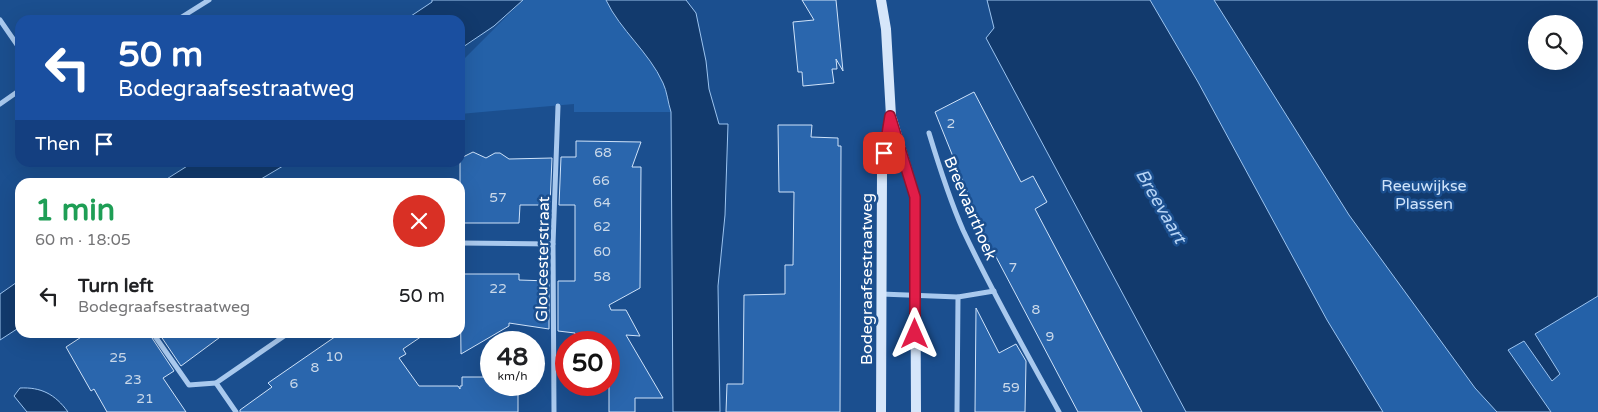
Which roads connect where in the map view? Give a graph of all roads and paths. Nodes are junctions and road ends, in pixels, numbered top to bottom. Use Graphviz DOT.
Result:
graph roads {
  1 [pos="209,0"];
  2 [pos="881,0"];
  3 [pos="185,15"];
  4 [pos="0,20"];
  5 [pos="15,42"];
  6 [pos="15,94"];
  7 [pos="0,104"];
  8 [pos="558,106"];
  9 [pos="890,116"];
  10 [pos="929,133"];
  11 [pos="465,243"];
  12 [pos="553,244"];
  13 [pos="994,291"];
  14 [pos="881,294"];
  15 [pos="915,296"];
  16 [pos="958,297"];
  17 [pos="156,338"];
  18 [pos="281,338"];
  19 [pos="216,383"];
  20 [pos="236,412"];
  21 [pos="554,412"];
  22 [pos="881,412"];
  23 [pos="916,412"];
  24 [pos="957,412"];
  25 [pos="1059,412"];
  1 -- 3 [label="street"];
  2 -- 9 [label="main road, Bodegraafsestraatweg"];
  4 -- 5 [label="street"];
  6 -- 7 [label="street"];
  8 -- 12 [label="street, Gloucesterstraat"];
  9 -- 14 [label="main road, Bodegraafsestraatweg"];
  9 -- 15 [label="main road, Bodegraafsestraatweg"];
  10 -- 13 [label="street, Breevaarthoek"];
  11 -- 12 [label="street"];
  12 -- 21 [label="street, Gloucesterstraat"];
  13 -- 16 [label="street"];
  13 -- 25 [label="street, Breevaarthoek"];
  14 -- 15 [label="street"];
  14 -- 22 [label="main road, Bodegraafsestraatweg"];
  15 -- 16 [label="street"];
  15 -- 23 [label="main road, Bodegraafsestraatweg"];
  16 -- 24 [label="street"];
  17 -- 19 [label="street"];
  18 -- 19 [label="street"];
  19 -- 20 [label="street"];
}
